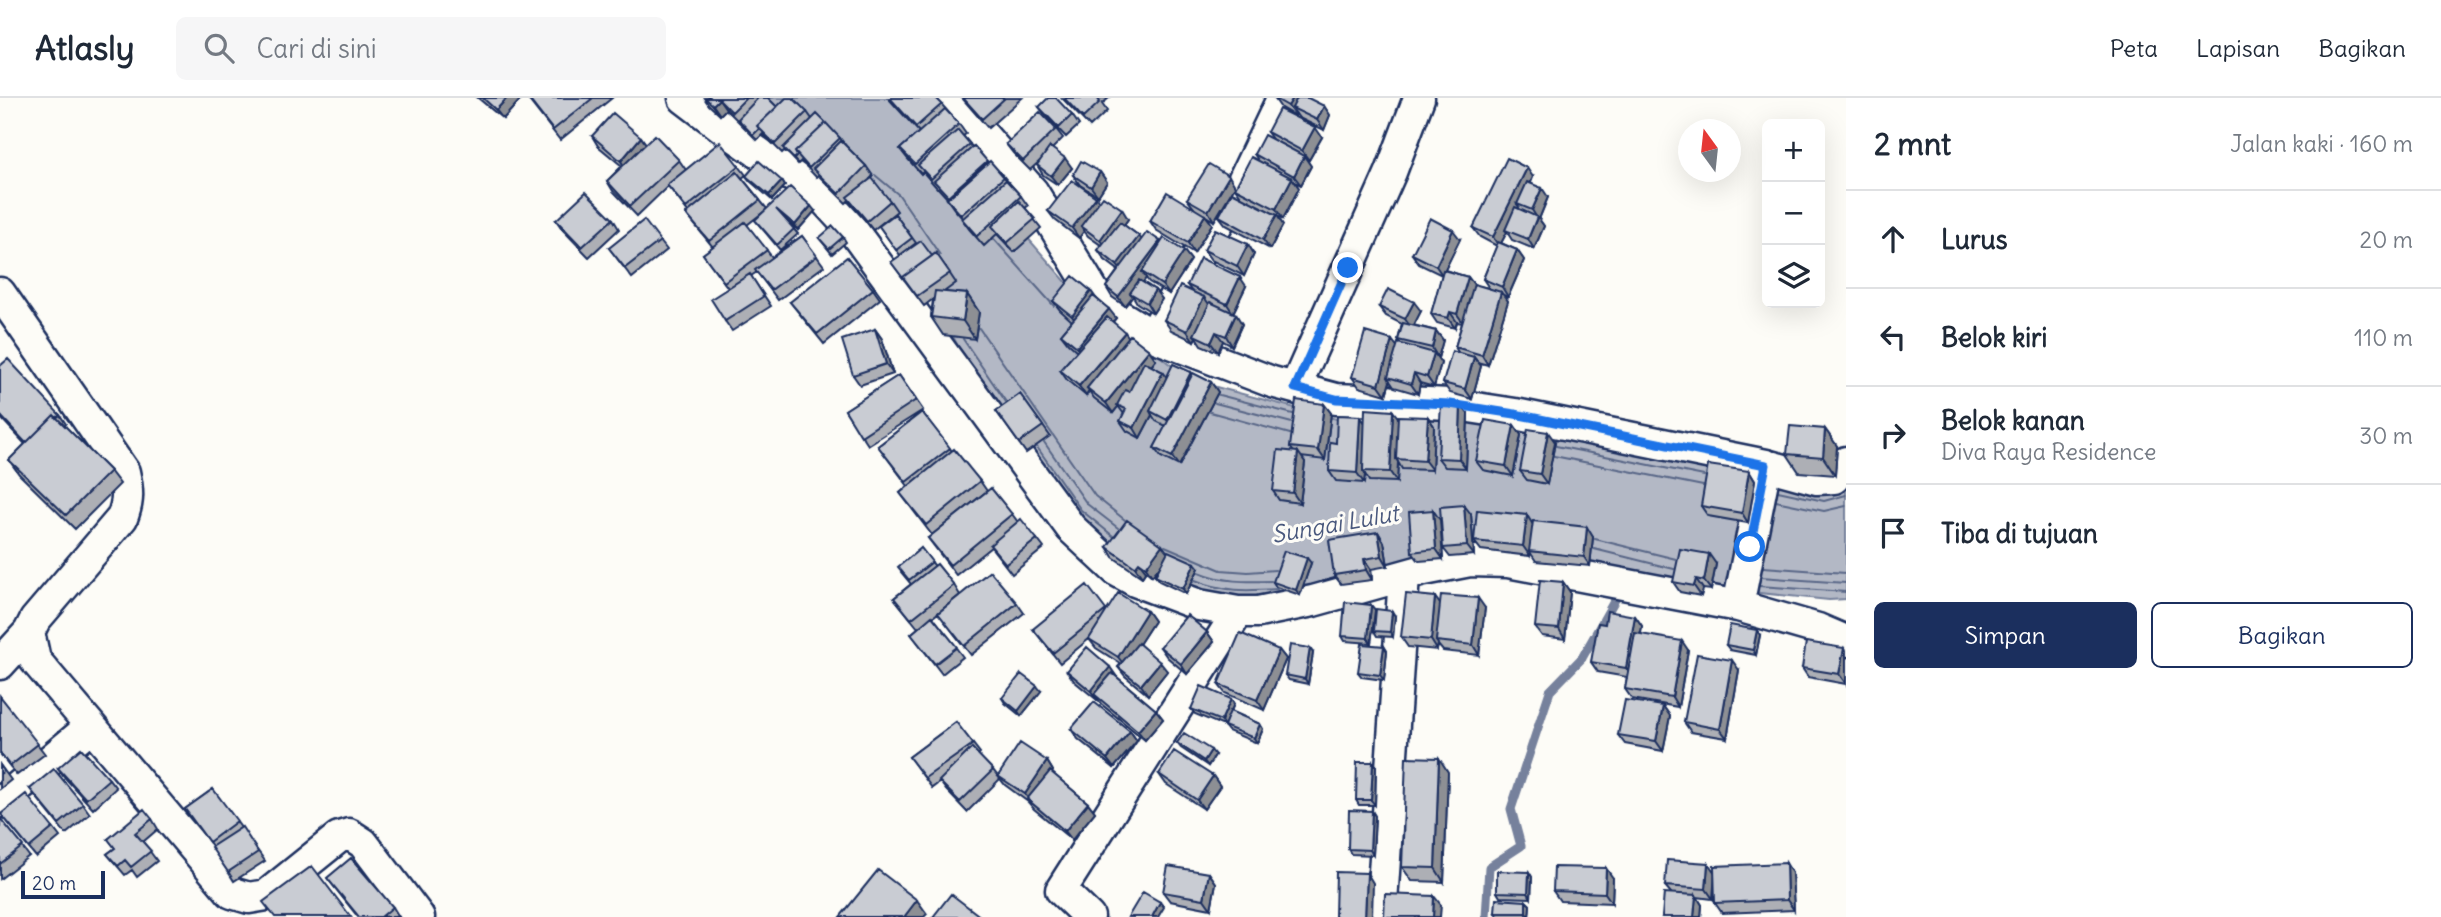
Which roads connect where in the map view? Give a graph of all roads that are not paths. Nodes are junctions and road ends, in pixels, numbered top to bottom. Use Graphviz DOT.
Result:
graph roads {
  1 [pos="684,98"];
  2 [pos="950,98"];
  3 [pos="1419,98"];
  4 [pos="1281,101"];
  5 [pos="0,293"];
  6 [pos="1153,336"];
  7 [pos="1295,388"];
  8 [pos="1846,462"];
  9 [pos="1765,468"];
  10 [pos="1404,576"];
  11 [pos="1739,603"];
  12 [pos="1238,612"];
  13 [pos="29,632"];
  14 [pos="1846,641"];
  15 [pos="0,664"];
  16 [pos="90,727"];
  17 [pos="0,802"];
  18 [pos="419,917"];
  19 [pos="1089,917"];
  20 [pos="1381,917"];
  1 -- 12 [label="street"];
  2 -- 6 [label="street"];
  3 -- 7 [label="street"];
  4 -- 6 [label="street"];
  5 -- 13 [label="street"];
  6 -- 7 [label="street"];
  7 -- 9 [label="street"];
  8 -- 9 [label="street"];
  9 -- 11 [label="street"];
  10 -- 11 [label="street"];
  10 -- 12 [label="street"];
  10 -- 20 [label="street"];
  11 -- 14 [label="street"];
  12 -- 19 [label="street"];
  13 -- 15 [label="street"];
  13 -- 16 [label="street"];
  16 -- 17 [label="street"];
  16 -- 18 [label="street"];
}
